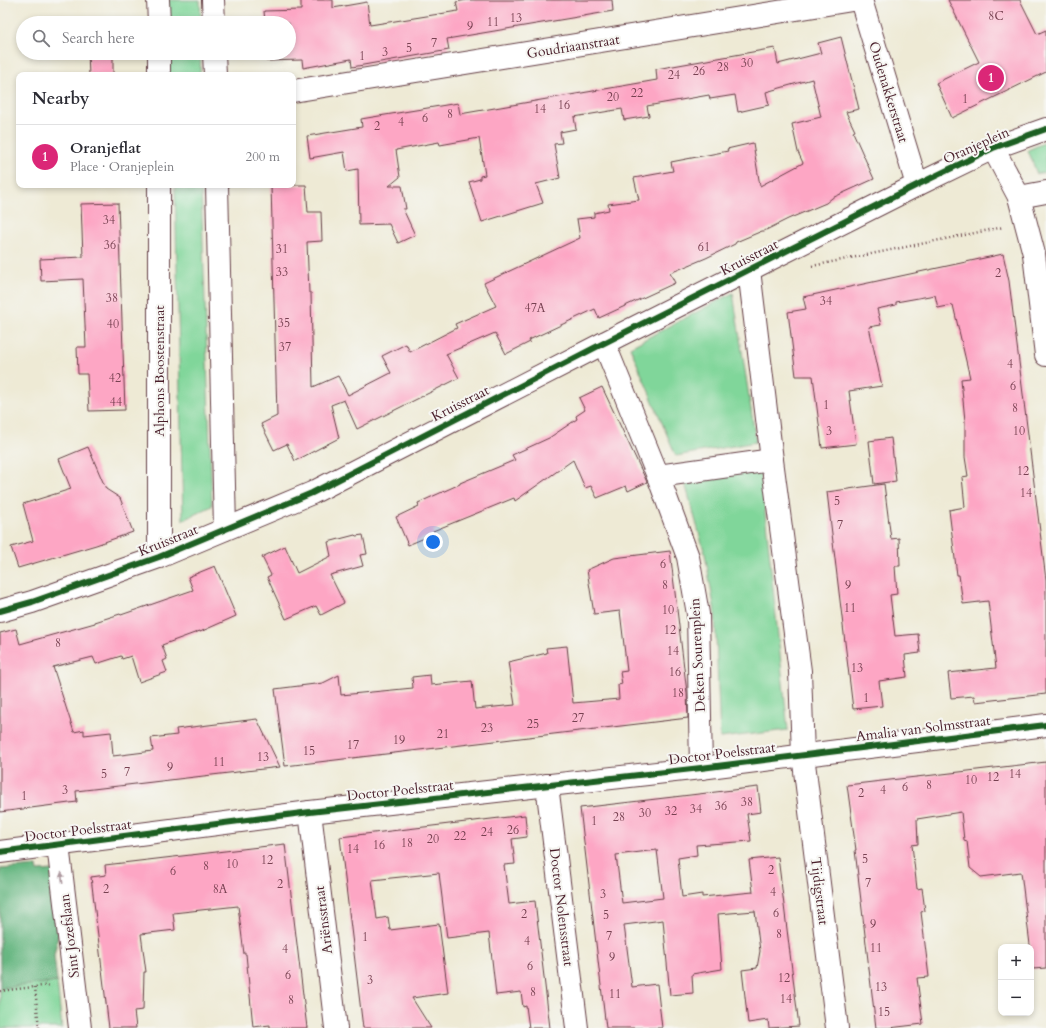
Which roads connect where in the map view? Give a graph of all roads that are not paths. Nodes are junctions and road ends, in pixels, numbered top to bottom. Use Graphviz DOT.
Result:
graph roads {
  1 [pos="158,0"];
  2 [pos="213,0"];
  3 [pos="852,0"];
  4 [pos="861,0"];
  5 [pos="158,16"];
  6 [pos="214,16"];
  7 [pos="159,60"];
  8 [pos="214,60"];
  9 [pos="159,72"];
  10 [pos="215,72"];
  11 [pos="296,91"];
  12 [pos="1046,129"];
  13 [pos="993,148"];
  14 [pos="917,185"];
  15 [pos="159,188"];
  16 [pos="217,188"];
  17 [pos="1046,192"];
  18 [pos="1018,197"];
  19 [pos="749,270"];
  20 [pos="604,343"];
  21 [pos="1046,354"];
  22 [pos="772,460"];
  23 [pos="658,476"];
  24 [pos="225,529"];
  25 [pos="159,557"];
  26 [pos="0,611"];
  27 [pos="1046,725"];
  28 [pos="803,755"];
  29 [pos="701,768"];
  30 [pos="547,785"];
  31 [pos="310,812"];
  32 [pos="58,845"];
  33 [pos="0,852"];
  34 [pos="80,1028"];
  35 [pos="336,1028"];
  36 [pos="577,1028"];
  37 [pos="837,1028"];
  1 -- 5 [label="street"];
  2 -- 6 [label="street"];
  3 -- 11 [label="street, Goudriaanstraat"];
  4 -- 14 [label="street, Oudenakkerstraat"];
  7 -- 9 [label="street"];
  8 -- 10 [label="street"];
  12 -- 13 [label="street, Oranjeplein"];
  13 -- 14 [label="street, Oranjeplein"];
  13 -- 18 [label="street"];
  14 -- 19 [label="street, Kruisstraat"];
  15 -- 25 [label="street, Alphons Boostenstraat"];
  16 -- 24 [label="street"];
  17 -- 18 [label="street"];
  18 -- 21 [label="street"];
  19 -- 20 [label="street, Kruisstraat"];
  19 -- 22 [label="street"];
  20 -- 23 [label="street, Deken Sourenplein"];
  20 -- 24 [label="street, Kruisstraat"];
  22 -- 23 [label="street"];
  22 -- 28 [label="street"];
  23 -- 29 [label="street, Deken Sourenplein"];
  24 -- 25 [label="street, Kruisstraat"];
  25 -- 26 [label="street, Kruisstraat"];
  27 -- 28 [label="street, Amalia van Solmsstraat"];
  28 -- 29 [label="street, Doctor Poelsstraat"];
  28 -- 37 [label="street, Tijdigstraat"];
  29 -- 30 [label="street, Doctor Poelsstraat"];
  30 -- 31 [label="street, Doctor Poelsstraat"];
  30 -- 36 [label="street, Doctor Nolensstraat"];
  31 -- 32 [label="street, Doctor Poelsstraat"];
  31 -- 35 [label="street, Ariënsstraat"];
  32 -- 33 [label="street, Doctor Poelsstraat"];
  34 -- 32 [label="street, Sint Jozefslaan, one-way"];
}
